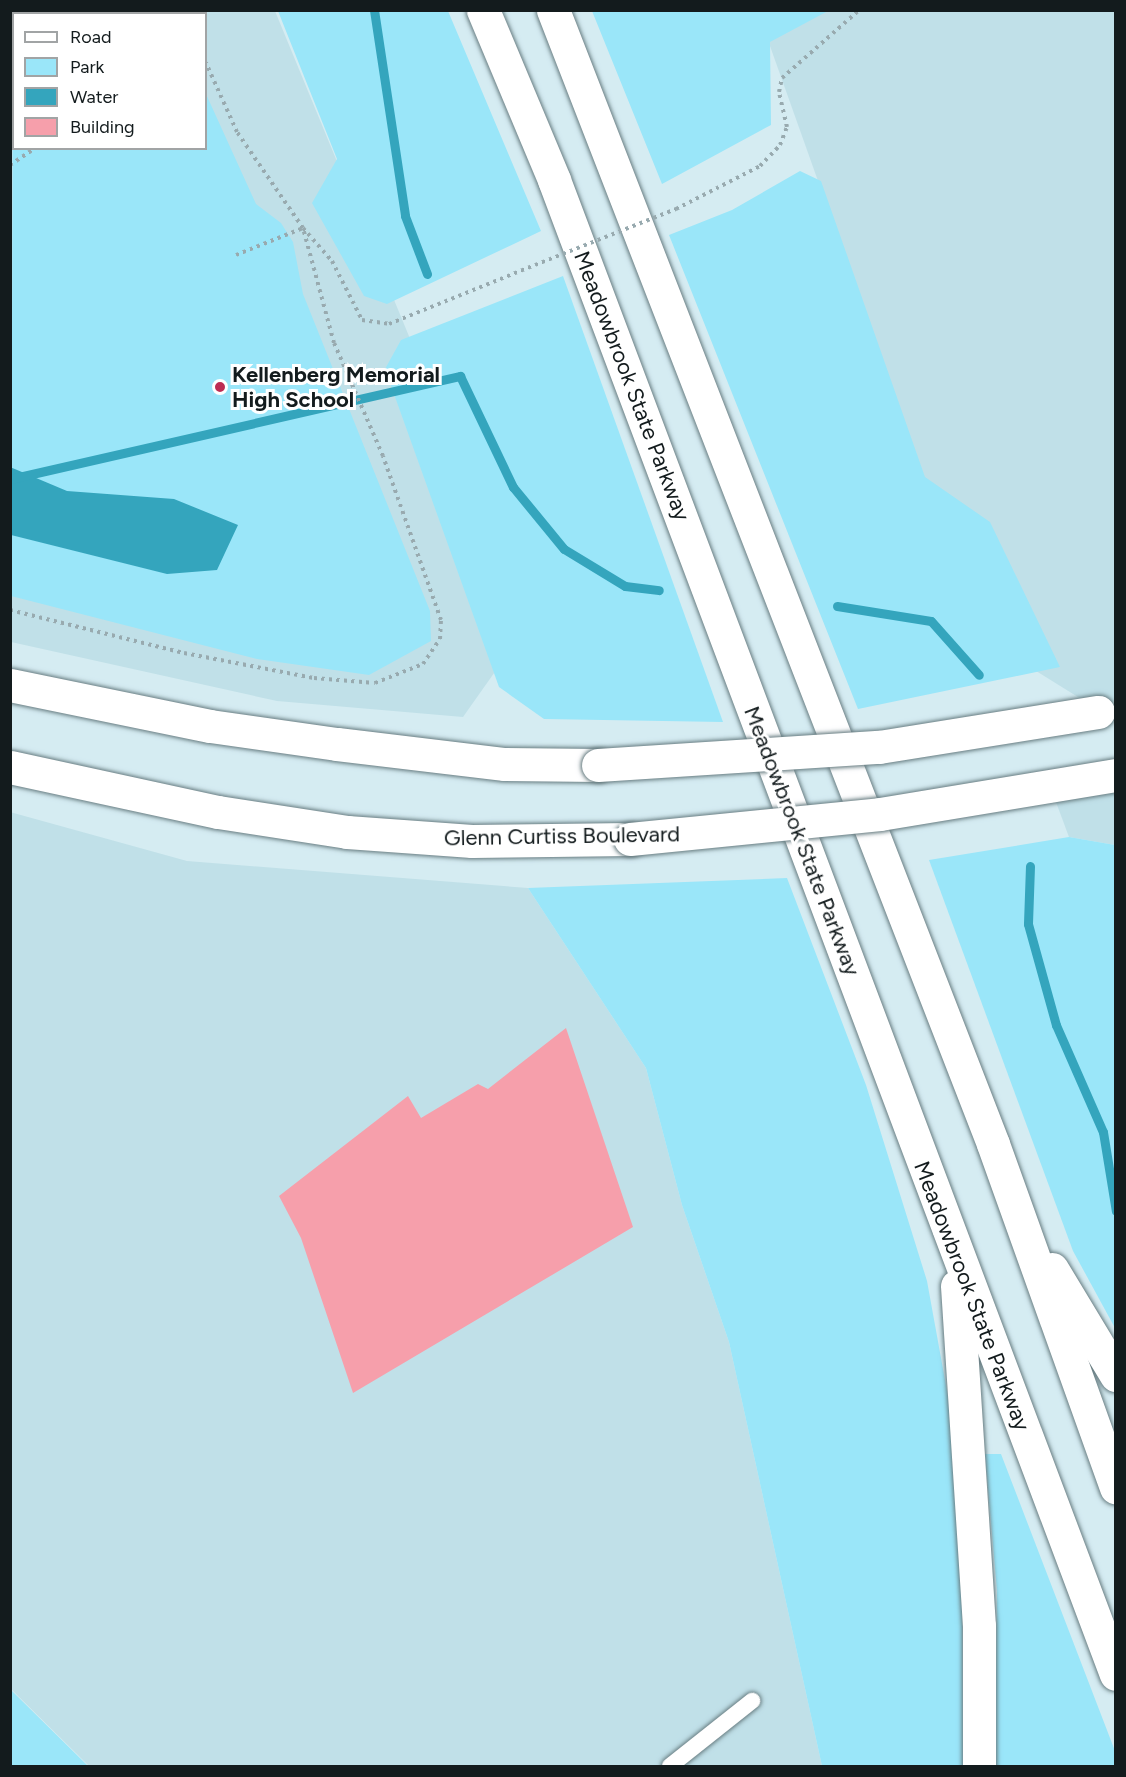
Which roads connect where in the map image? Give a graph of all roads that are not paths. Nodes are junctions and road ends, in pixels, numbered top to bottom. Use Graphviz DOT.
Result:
graph roads {
  1 [pos="483,10"];
  2 [pos="553,10"];
  3 [pos="10,685"];
  4 [pos="1107,710"];
  5 [pos="10,767"];
  6 [pos="1116,775"];
  7 [pos="1024,1231"];
  8 [pos="957,1261"];
  9 [pos="1116,1375"];
  10 [pos="1116,1488"];
  11 [pos="1116,1674"];
  12 [pos="752,1701"];
  13 [pos="670,1767"];
  14 [pos="979,1767"];
  1 -- 8 [label="main road, Meadowbrook State Parkway"];
  2 -- 7 [label="main road"];
  3 -- 4 [label="main road, bridge"];
  5 -- 6 [label="main road, Glenn Curtiss Boulevard, bridge"];
  7 -- 9 [label="main road"];
  7 -- 10 [label="main road"];
  8 -- 11 [label="main road, Meadowbrook State Parkway"];
  8 -- 14 [label="main road"];
  12 -- 13 [label="lane"];
}
